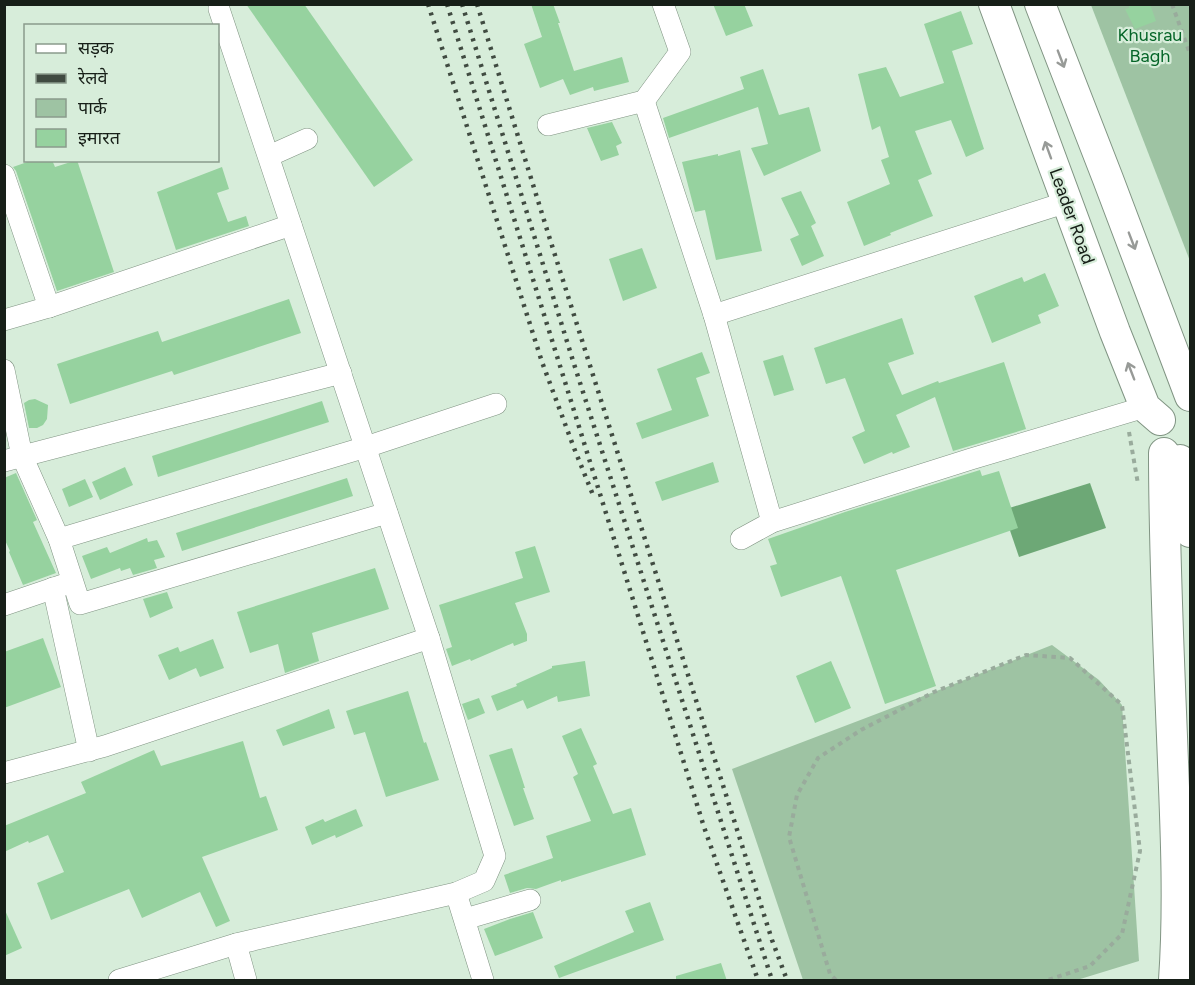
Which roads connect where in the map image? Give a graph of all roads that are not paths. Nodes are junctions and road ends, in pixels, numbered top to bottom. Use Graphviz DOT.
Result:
graph roads {
  1 [pos="663,4"];
  2 [pos="994,4"];
  3 [pos="1040,4"];
  4 [pos="219,9"];
  5 [pos="644,101"];
  6 [pos="548,125"];
  7 [pos="307,139"];
  8 [pos="269,156"];
  9 [pos="4,175"];
  10 [pos="1067,202"];
  11 [pos="291,225"];
  12 [pos="49,307"];
  13 [pos="714,315"];
  14 [pos="4,320"];
  15 [pos="4,370"];
  16 [pos="341,373"];
  17 [pos="1191,396"];
  18 [pos="496,404"];
  19 [pos="1191,410"];
  20 [pos="1152,414"];
  21 [pos="366,447"];
  22 [pos="1178,457"];
  23 [pos="13,459"];
  24 [pos="387,513"];
  25 [pos="772,522"];
  26 [pos="1191,532"];
  27 [pos="59,539"];
  28 [pos="741,539"];
  29 [pos="63,585"];
  30 [pos="4,605"];
  31 [pos="429,638"];
  32 [pos="89,750"];
  33 [pos="4,773"];
  34 [pos="456,893"];
  35 [pos="530,900"];
  36 [pos="465,919"];
  37 [pos="236,944"];
  38 [pos="119,981"];
  39 [pos="246,981"];
  40 [pos="483,981"];
  41 [pos="1174,981"];
  1 -- 5 [label="street"];
  10 -- 2 [label="main road, Leader Road, one-way"];
  3 -- 17 [label="main road, one-way"];
  4 -- 8 [label="street"];
  5 -- 6 [label="street"];
  5 -- 13 [label="street"];
  7 -- 8 [label="street"];
  8 -- 11 [label="street"];
  9 -- 12 [label="street"];
  10 -- 13 [label="street"];
  20 -- 10 [label="main road, Leader Road, one-way"];
  11 -- 12 [label="street"];
  11 -- 16 [label="street"];
  12 -- 14 [label="street"];
  13 -- 25 [label="street"];
  15 -- 23 [label="street"];
  16 -- 21 [label="street"];
  16 -- 23 [label="street"];
  18 -- 21 [label="street"];
  19 -- 20 [label="main road"];
  20 -- 22 [label="main road, Leader Road"];
  20 -- 25 [label="street"];
  21 -- 24 [label="street"];
  21 -- 27 [label="street"];
  22 -- 26 [label="main road"];
  22 -- 41 [label="main road"];
  23 -- 27 [label="street"];
  24 -- 29 [label="street"];
  24 -- 31 [label="street"];
  25 -- 28 [label="street"];
  27 -- 29 [label="street"];
  29 -- 30 [label="street"];
  29 -- 32 [label="street"];
  31 -- 32 [label="street"];
  31 -- 34 [label="street"];
  32 -- 33 [label="street"];
  34 -- 36 [label="street"];
  34 -- 37 [label="street"];
  35 -- 36 [label="street"];
  36 -- 40 [label="street"];
  37 -- 38 [label="street"];
  37 -- 39 [label="street"];
}
